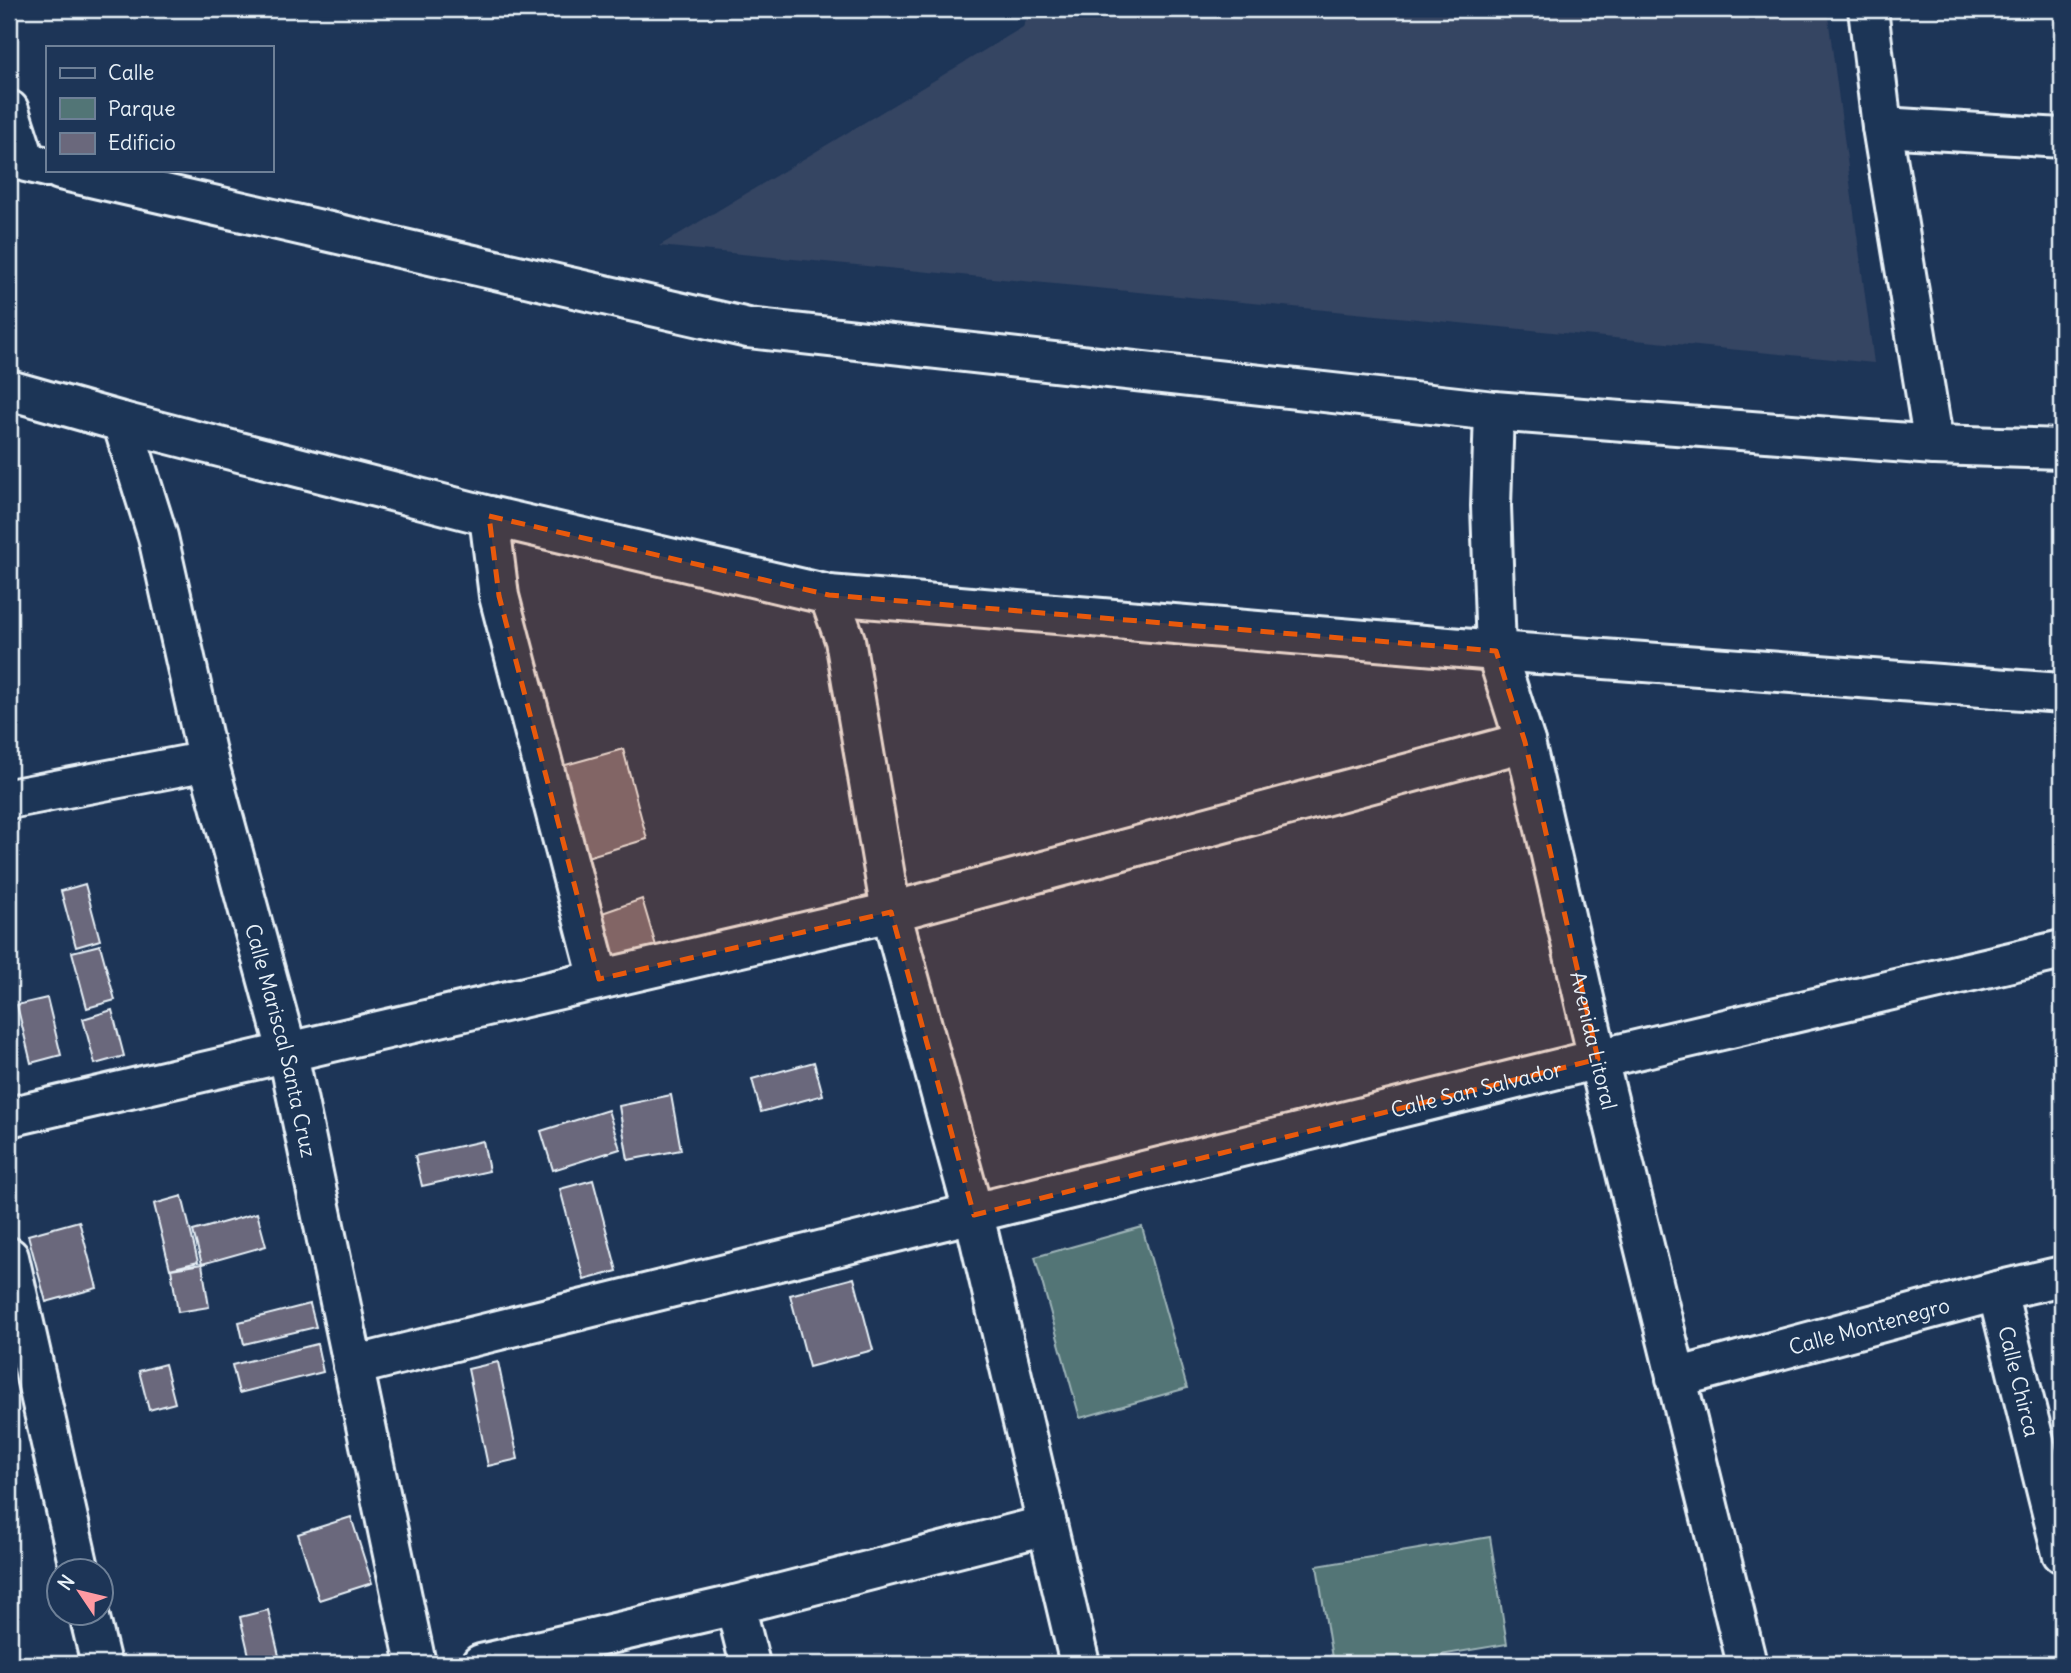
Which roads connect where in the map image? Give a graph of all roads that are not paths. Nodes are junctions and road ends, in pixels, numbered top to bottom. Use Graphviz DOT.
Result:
graph roads {
  1 [pos="1868,9"];
  2 [pos="9,110"];
  3 [pos="1882,127"];
  4 [pos="2062,138"];
  5 [pos="44,166"];
  6 [pos="70,172"];
  7 [pos="9,390"];
  8 [pos="1493,411"];
  9 [pos="122,422"];
  10 [pos="1934,445"];
  11 [pos="2062,449"];
  12 [pos="489,516"];
  13 [pos="829,595"];
  14 [pos="1496,651"];
  15 [pos="2062,693"];
  16 [pos="1525,742"];
  17 [pos="208,761"];
  18 [pos="9,799"];
  19 [pos="891,912"];
  20 [pos="2062,950"];
  21 [pos="599,979"];
  22 [pos="288,1054"];
  23 [pos="1598,1059"];
  24 [pos="9,1117"];
  25 [pos="974,1215"];
  26 [pos="9,1257"];
  27 [pos="2062,1276"];
  28 [pos="1997,1291"];
  29 [pos="353,1366"];
  30 [pos="1676,1378"];
  31 [pos="1047,1525"];
  32 [pos="2062,1553"];
  33 [pos="77,1558"];
  34 [pos="735,1605"];
  35 [pos="92,1628"];
  36 [pos="101,1664"];
  37 [pos="416,1664"];
  38 [pos="481,1664"];
  39 [pos="750,1664"];
  40 [pos="1080,1664"];
  41 [pos="1747,1664"];
  1 -- 3 [label="street"];
  2 -- 5 [label="street"];
  3 -- 4 [label="street"];
  3 -- 10 [label="street"];
  6 -- 8 [label="street"];
  7 -- 9 [label="street"];
  8 -- 10 [label="street"];
  8 -- 14 [label="street, Avenida Litoral"];
  9 -- 12 [label="street"];
  9 -- 17 [label="street, Calle Mariscal Santa Cruz"];
  10 -- 11 [label="street"];
  12 -- 13 [label="street"];
  12 -- 21 [label="street"];
  13 -- 14 [label="street"];
  13 -- 19 [label="street"];
  14 -- 15 [label="street"];
  14 -- 16 [label="street, Avenida Litoral"];
  16 -- 19 [label="street"];
  16 -- 23 [label="street, Avenida Litoral"];
  17 -- 18 [label="street"];
  17 -- 22 [label="street, Calle Mariscal Santa Cruz"];
  19 -- 21 [label="street"];
  19 -- 25 [label="street"];
  20 -- 23 [label="street, Calle San Salvador"];
  21 -- 22 [label="street"];
  22 -- 24 [label="street"];
  22 -- 29 [label="street, Calle Mariscal Santa Cruz"];
  23 -- 25 [label="street, Calle San Salvador"];
  23 -- 30 [label="street, Avenida Litoral"];
  25 -- 29 [label="street, Calle San Salvador"];
  25 -- 31 [label="street"];
  26 -- 33 [label="street"];
  27 -- 28 [label="street, Calle Montenegro"];
  28 -- 30 [label="street, Calle Montenegro"];
  28 -- 32 [label="street, Calle Chirca"];
  29 -- 37 [label="street, Calle Mariscal Santa Cruz"];
  30 -- 41 [label="street, Avenida Litoral"];
  31 -- 34 [label="street"];
  31 -- 40 [label="street"];
  34 -- 38 [label="street"];
  34 -- 39 [label="street"];
  35 -- 36 [label="street"];
}
